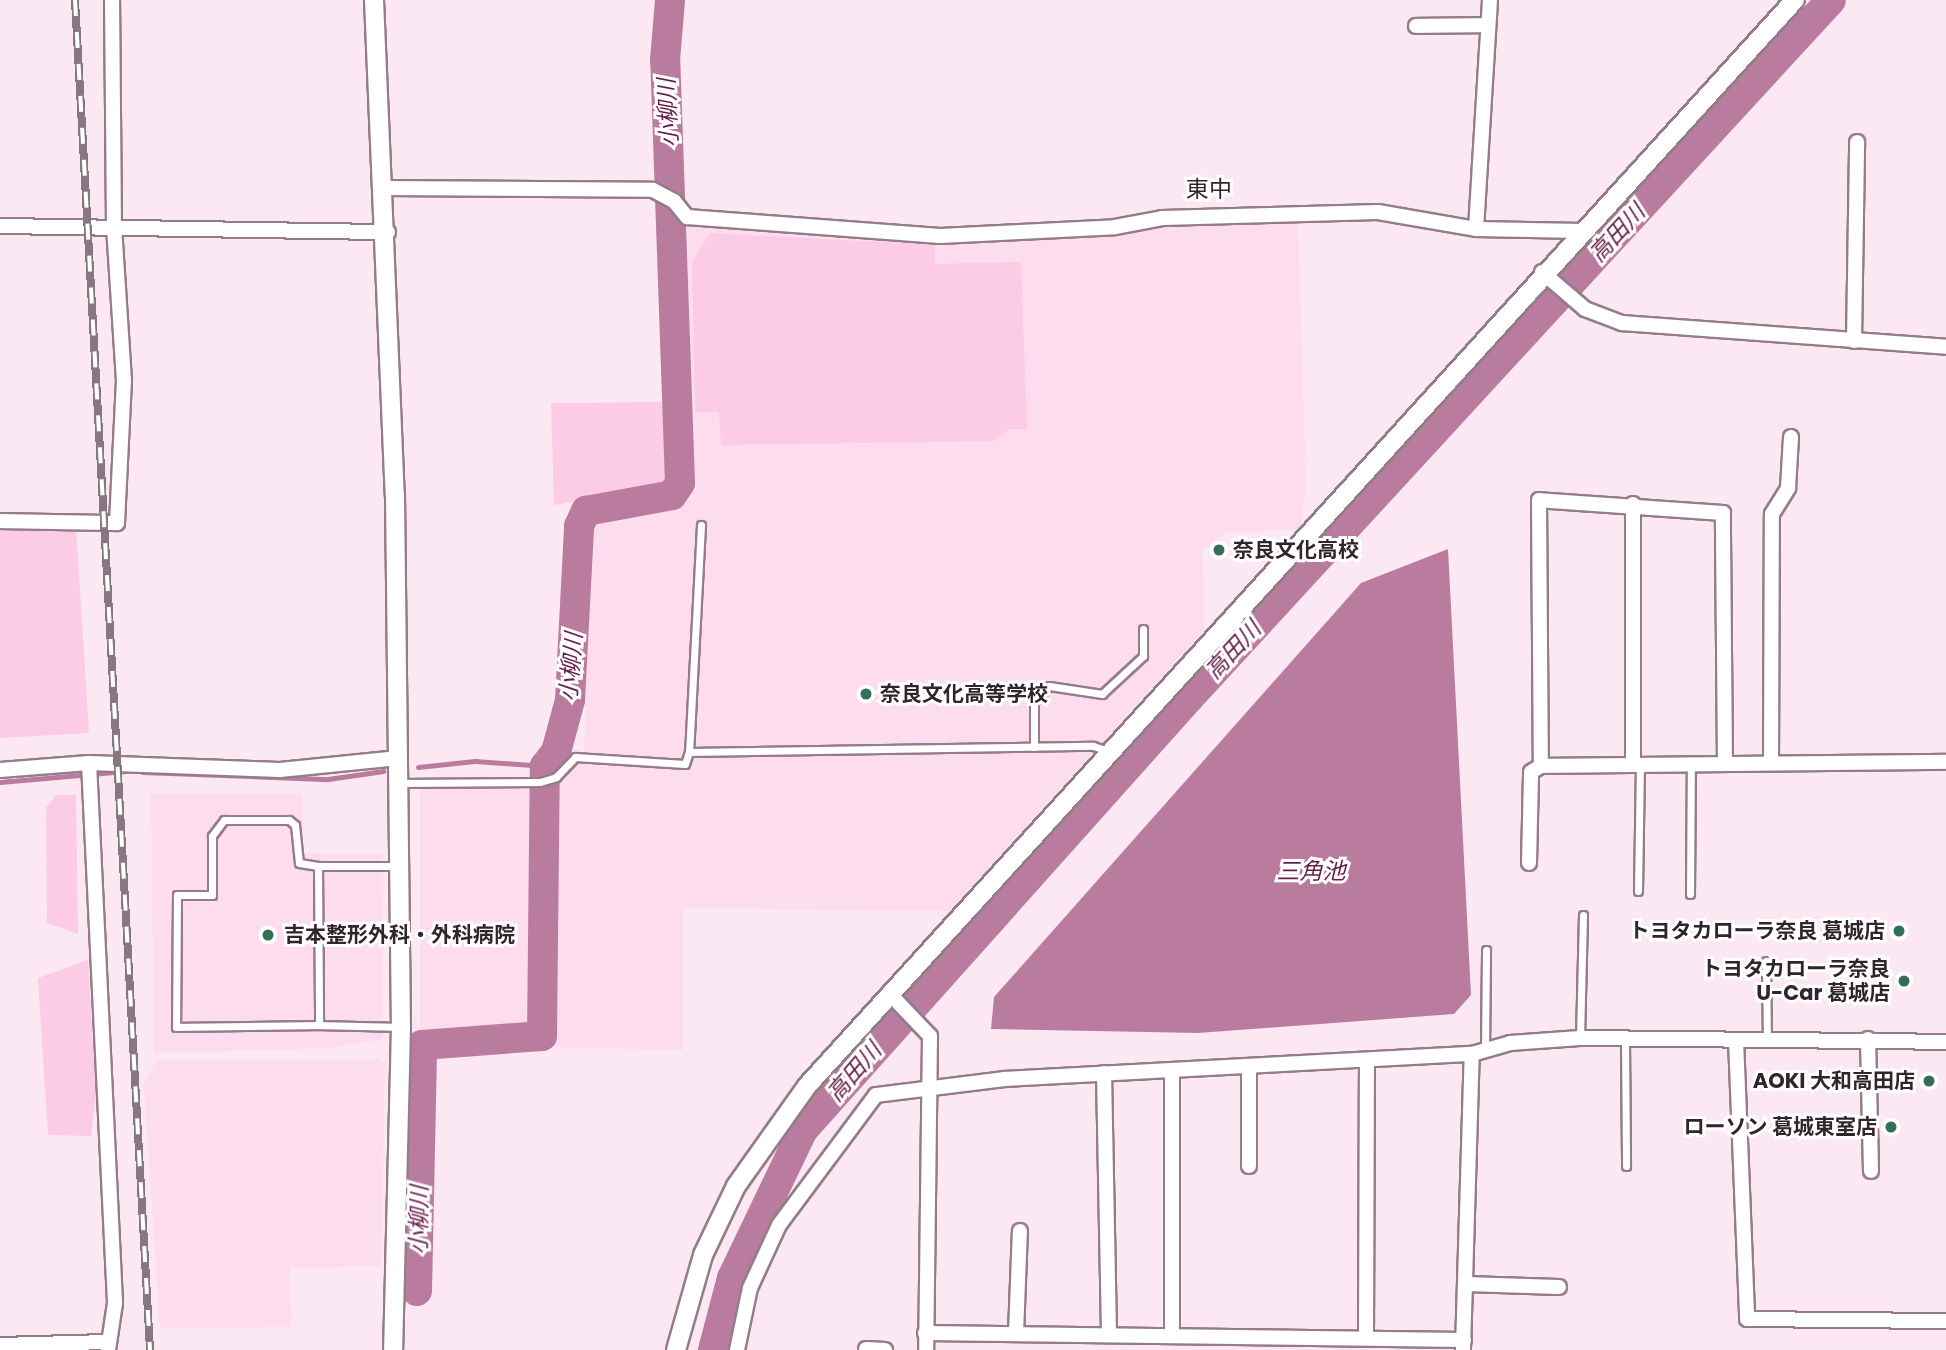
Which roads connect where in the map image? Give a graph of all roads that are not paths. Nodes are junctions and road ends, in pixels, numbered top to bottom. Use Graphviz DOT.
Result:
graph roads {
  1 [pos="112,0"];
  2 [pos="374,0"];
  3 [pos="1490,0"];
  4 [pos="1795,0"];
  5 [pos="1488,25"];
  6 [pos="1416,26"];
  7 [pos="1857,142"];
  8 [pos="385,188"];
  9 [pos="0,226"];
  10 [pos="114,226"];
  11 [pos="1476,229"];
  12 [pos="1582,231"];
  13 [pos="388,232"];
  14 [pos="1548,277"];
  15 [pos="1854,341"];
  16 [pos="1946,346"];
  17 [pos="1791,437"];
  18 [pos="1633,504"];
  19 [pos="0,521"];
  20 [pos="701,525"];
  21 [pos="1143,629"];
  22 [pos="1034,747"];
  23 [pos="689,752"];
  24 [pos="1112,753"];
  25 [pos="398,758"];
  26 [pos="1636,762"];
  27 [pos="1946,762"];
  28 [pos="89,763"];
  29 [pos="1691,763"];
  30 [pos="1725,763"];
  31 [pos="1771,763"];
  32 [pos="1541,766"];
  33 [pos="0,770"];
  34 [pos="398,783"];
  35 [pos="1529,863"];
  36 [pos="318,866"];
  37 [pos="399,866"];
  38 [pos="1638,891"];
  39 [pos="1690,894"];
  40 [pos="1583,915"];
  41 [pos="1486,950"];
  42 [pos="1766,961"];
  43 [pos="893,998"];
  44 [pos="319,1025"];
  45 [pos="401,1027"];
  46 [pos="1580,1038"];
  47 [pos="1767,1039"];
  48 [pos="1868,1039"];
  49 [pos="1736,1040"];
  50 [pos="1625,1041"];
  51 [pos="1946,1042"];
  52 [pos="1478,1052"];
  53 [pos="1367,1062"];
  54 [pos="1249,1068"];
  55 [pos="1171,1071"];
  56 [pos="1104,1073"];
  57 [pos="933,1087"];
  58 [pos="1249,1166"];
  59 [pos="1626,1166"];
  60 [pos="1871,1171"];
  61 [pos="1020,1231"];
  62 [pos="1466,1284"];
  63 [pos="1559,1287"];
  64 [pos="1946,1321"];
  65 [pos="925,1333"];
  66 [pos="1016,1334"];
  67 [pos="1109,1334"];
  68 [pos="1172,1335"];
  69 [pos="1366,1337"];
  70 [pos="1219,1343"];
  71 [pos="0,1345"];
  72 [pos="1464,1345"];
  73 [pos="108,1346"];
  74 [pos="866,1349"];
  75 [pos="393,1350"];
  76 [pos="676,1350"];
  77 [pos="737,1350"];
  78 [pos="885,1350"];
  79 [pos="926,1350"];
  1 -- 10 [label="street"];
  2 -- 8 [label="street"];
  3 -- 5 [label="street"];
  4 -- 12 [label="street"];
  5 -- 6 [label="street"];
  5 -- 11 [label="street"];
  7 -- 15 [label="street"];
  8 -- 11 [label="street"];
  8 -- 13 [label="street"];
  9 -- 10 [label="street"];
  10 -- 13 [label="street"];
  10 -- 19 [label="street"];
  11 -- 12 [label="street"];
  12 -- 14 [label="street"];
  13 -- 25 [label="street"];
  14 -- 15 [label="street"];
  14 -- 24 [label="street"];
  15 -- 16 [label="street"];
  17 -- 31 [label="street"];
  18 -- 26 [label="street"];
  18 -- 30 [label="street"];
  18 -- 32 [label="street"];
  20 -- 23 [label="lane"];
  21 -- 22 [label="lane"];
  22 -- 23 [label="lane"];
  22 -- 24 [label="lane"];
  23 -- 34 [label="lane"];
  24 -- 43 [label="street"];
  25 -- 28 [label="street"];
  25 -- 34 [label="street"];
  26 -- 29 [label="street"];
  26 -- 32 [label="street"];
  26 -- 38 [label="lane"];
  27 -- 31 [label="street"];
  28 -- 33 [label="street"];
  28 -- 73 [label="street"];
  29 -- 30 [label="street"];
  29 -- 39 [label="lane"];
  30 -- 31 [label="street"];
  32 -- 35 [label="street"];
  34 -- 37 [label="street"];
  36 -- 37 [label="lane"];
  36 -- 44 [label="lane"];
  36 -- 44 [label="lane"];
  37 -- 45 [label="street"];
  40 -- 46 [label="lane"];
  41 -- 52 [label="lane"];
  42 -- 47 [label="lane"];
  43 -- 57 [label="street"];
  43 -- 76 [label="street"];
  44 -- 45 [label="lane"];
  45 -- 75 [label="street"];
  46 -- 50 [label="street"];
  46 -- 52 [label="street"];
  47 -- 48 [label="street"];
  47 -- 49 [label="street"];
  48 -- 51 [label="street"];
  48 -- 60 [label="street"];
  49 -- 50 [label="street"];
  49 -- 64 [label="street"];
  50 -- 59 [label="lane"];
  52 -- 53 [label="street"];
  52 -- 62 [label="street"];
  53 -- 54 [label="street"];
  53 -- 69 [label="street"];
  54 -- 55 [label="street"];
  54 -- 58 [label="street"];
  55 -- 56 [label="street"];
  55 -- 68 [label="street"];
  56 -- 57 [label="street"];
  56 -- 67 [label="street"];
  57 -- 65 [label="street"];
  57 -- 77 [label="street"];
  61 -- 66 [label="street"];
  62 -- 63 [label="street"];
  62 -- 72 [label="street"];
  65 -- 66 [label="street"];
  65 -- 79 [label="street"];
  66 -- 67 [label="street"];
  67 -- 68 [label="street"];
  68 -- 70 [label="street"];
  69 -- 70 [label="street"];
  69 -- 72 [label="street"];
  71 -- 73 [label="street"];
  74 -- 78 [label="street"];
}
